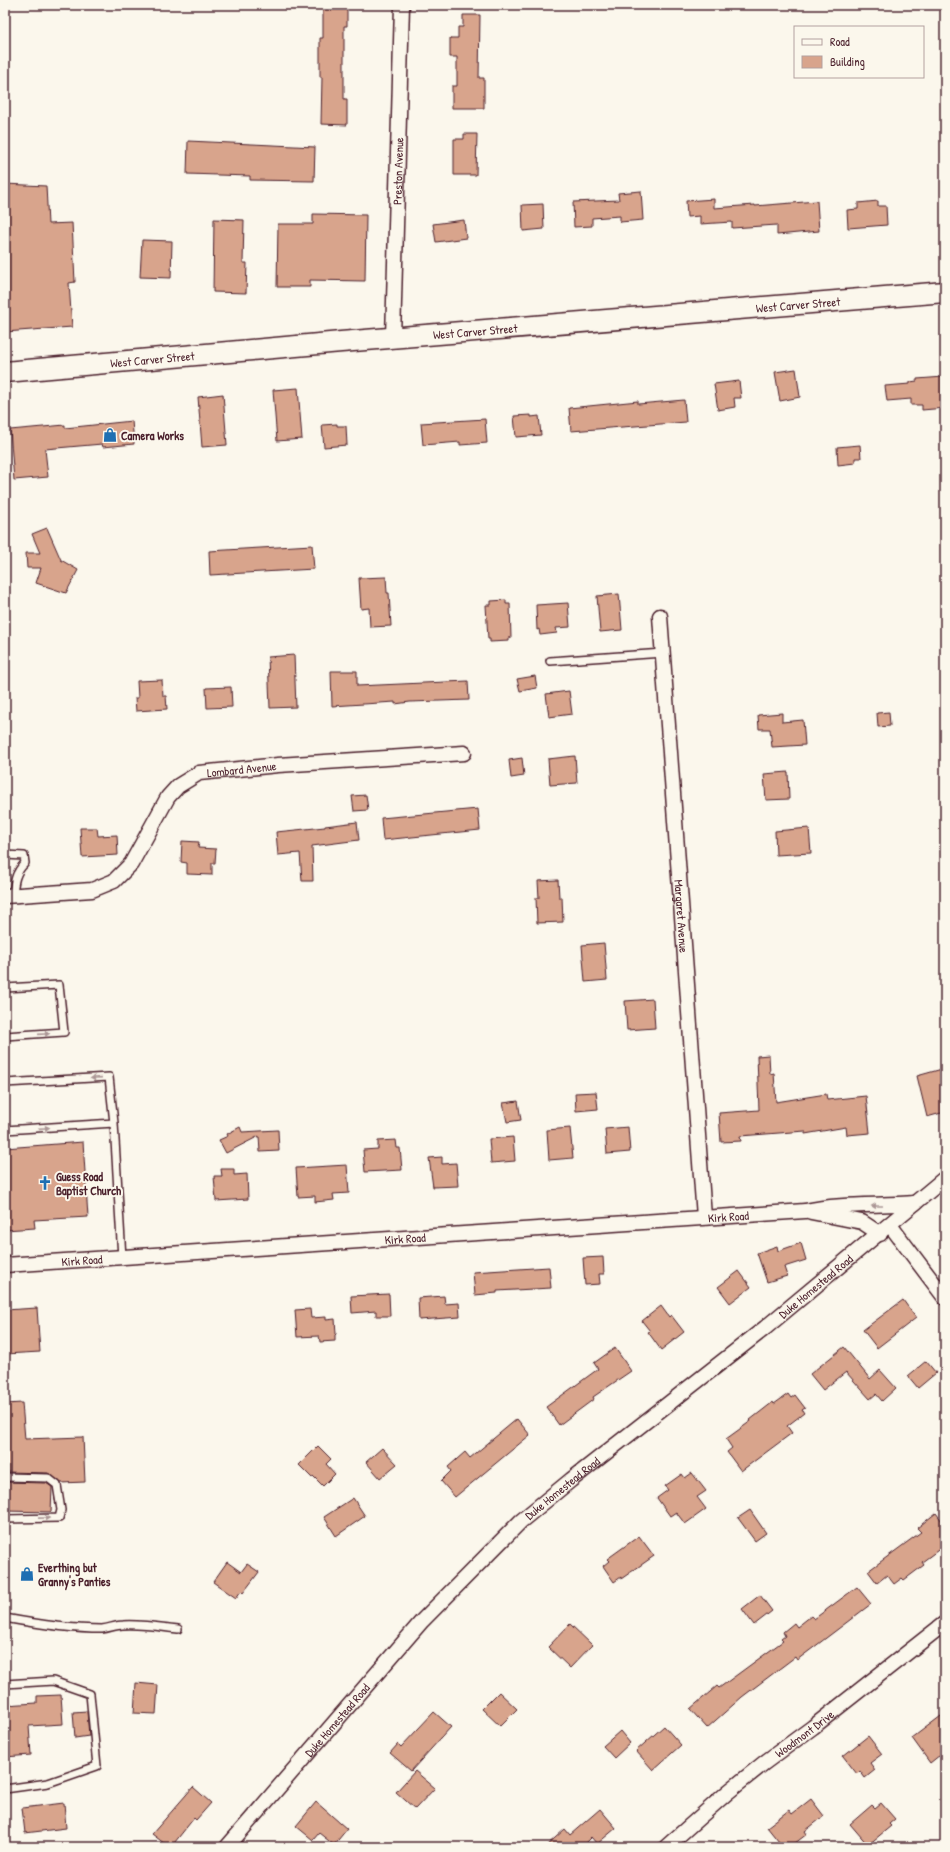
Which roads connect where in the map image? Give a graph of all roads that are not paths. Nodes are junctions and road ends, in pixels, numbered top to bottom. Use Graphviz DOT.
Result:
graph roads {
  1 [pos="402,5"];
  2 [pos="945,292"];
  3 [pos="392,338"];
  4 [pos="5,372"];
  5 [pos="660,616"];
  6 [pos="663,653"];
  7 [pos="550,661"];
  8 [pos="464,753"];
  9 [pos="5,855"];
  10 [pos="9,896"];
  11 [pos="5,988"];
  12 [pos="5,1036"];
  13 [pos="5,1083"];
  14 [pos="114,1123"];
  15 [pos="5,1130"];
  16 [pos="945,1178"];
  17 [pos="915,1203"];
  18 [pos="805,1211"];
  19 [pos="704,1217"];
  20 [pos="885,1229"];
  21 [pos="122,1258"];
  22 [pos="5,1265"];
  23 [pos="945,1298"];
  24 [pos="5,1477"];
  25 [pos="5,1519"];
  26 [pos="5,1618"];
  27 [pos="945,1623"];
  28 [pos="178,1629"];
  29 [pos="5,1684"];
  30 [pos="5,1789"];
  31 [pos="227,1847"];
  32 [pos="666,1847"];
  1 -- 3 [label="street, Preston Avenue"];
  2 -- 3 [label="street, West Carver Street"];
  3 -- 4 [label="street, West Carver Street"];
  5 -- 6 [label="street, Margaret Avenue"];
  6 -- 7 [label="lane"];
  6 -- 19 [label="street, Margaret Avenue"];
  8 -- 10 [label="street, Lombard Avenue"];
  9 -- 10 [label="lane"];
  12 -- 11 [label="lane, one-way"];
  14 -- 13 [label="lane, one-way"];
  15 -- 14 [label="lane, one-way"];
  14 -- 21 [label="lane"];
  16 -- 17 [label="street, Duke Homestead Road"];
  17 -- 18 [label="street, Kirk Road, one-way"];
  17 -- 20 [label="street, Duke Homestead Road"];
  18 -- 19 [label="street, Kirk Road"];
  18 -- 20 [label="street, Kirk Road"];
  19 -- 21 [label="street, Kirk Road"];
  20 -- 23 [label="street, Kirk Road"];
  20 -- 31 [label="street, Duke Homestead Road"];
  21 -- 22 [label="street, Kirk Road"];
  25 -- 24 [label="lane, one-way"];
  26 -- 28 [label="lane"];
  27 -- 32 [label="street, Woodmont Drive"];
  29 -- 30 [label="lane"];
}
